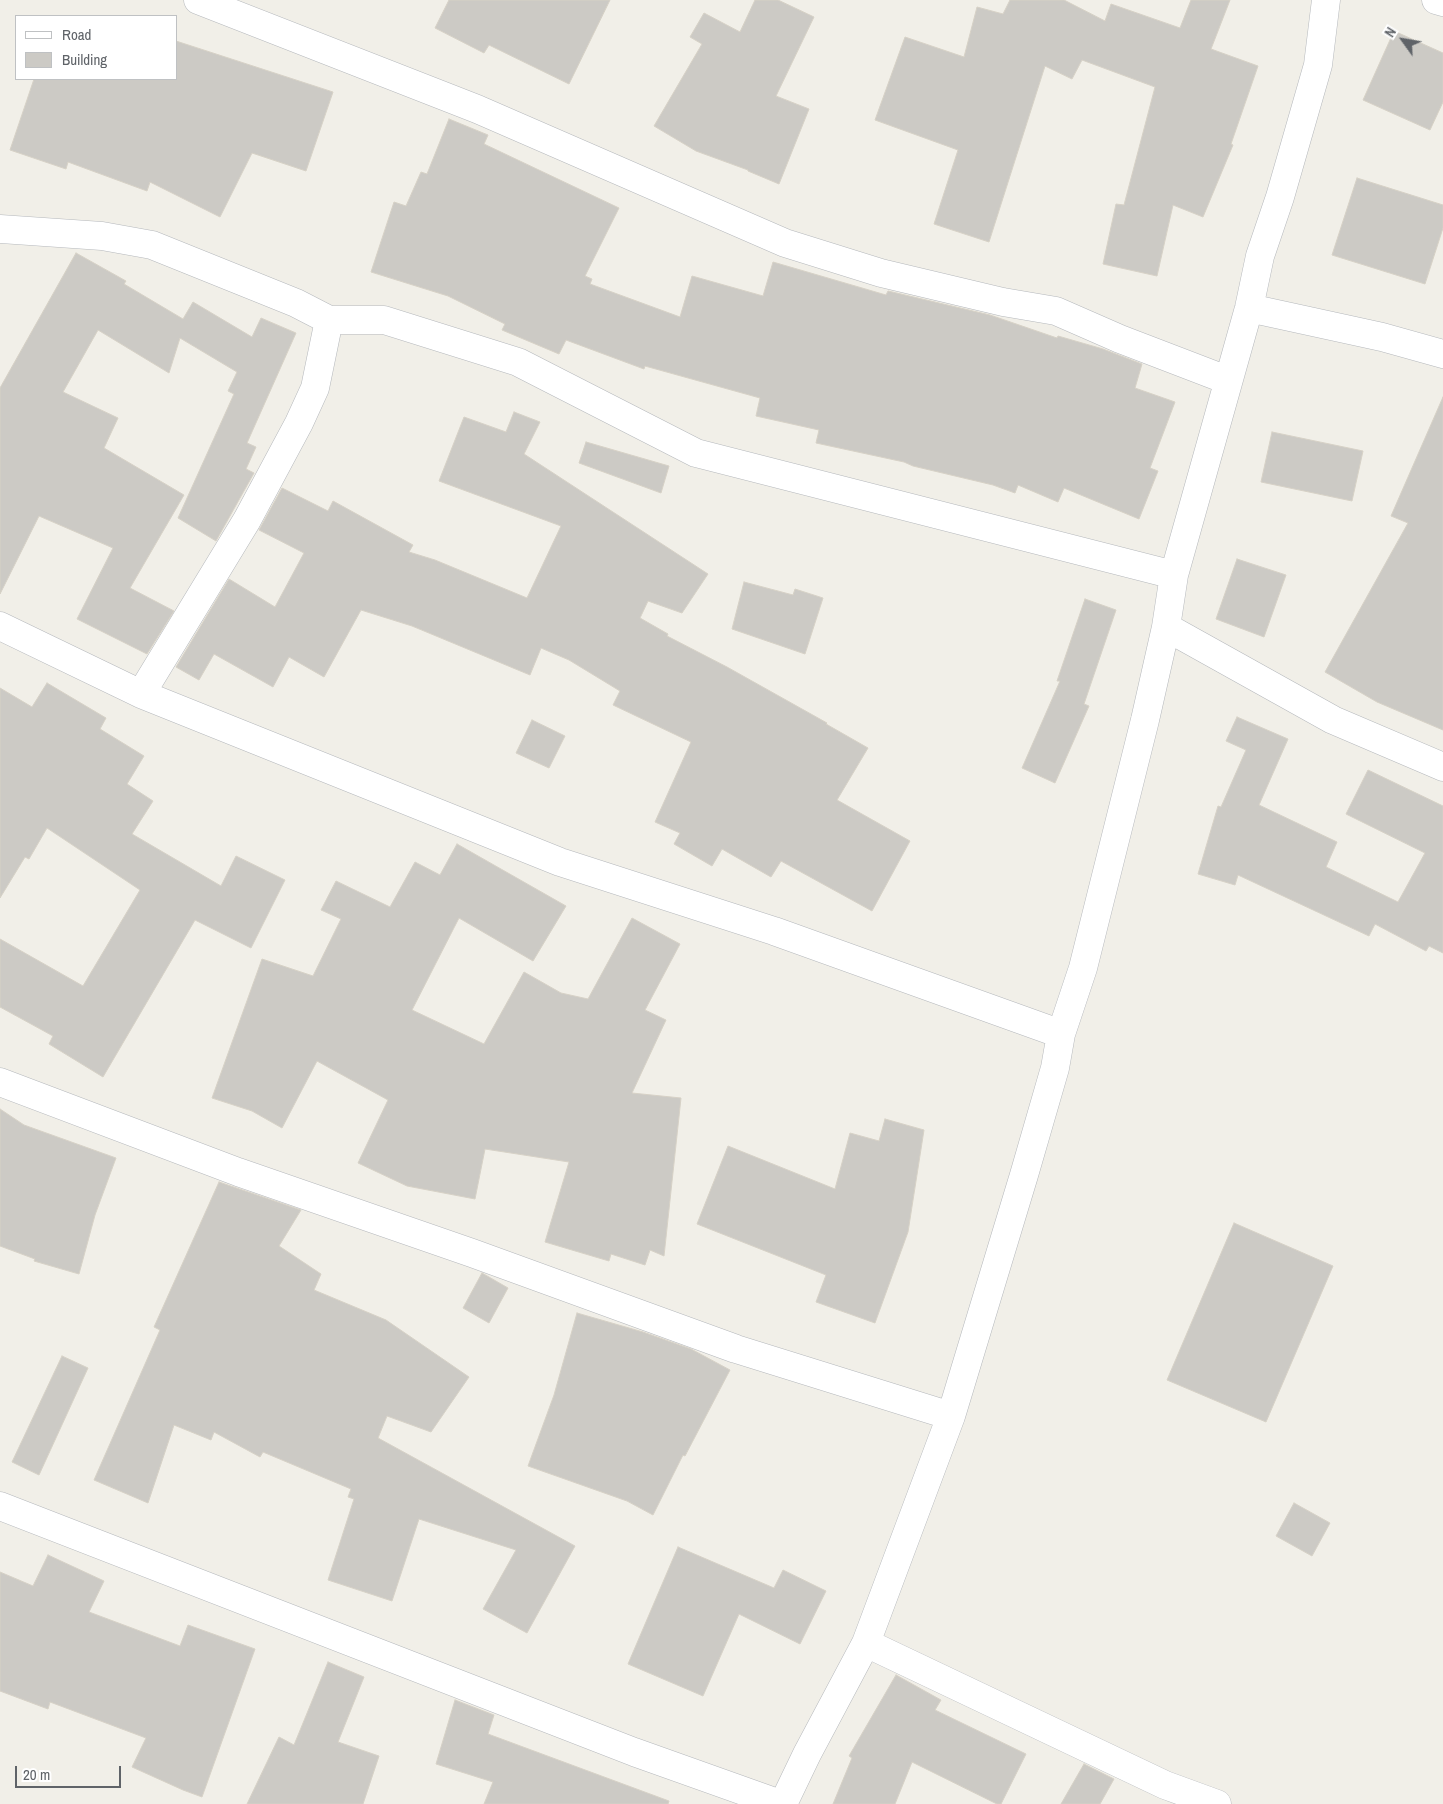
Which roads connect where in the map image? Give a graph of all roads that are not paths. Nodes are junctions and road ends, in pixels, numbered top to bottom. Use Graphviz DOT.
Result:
graph roads {
  1 [pos="198,0"];
  2 [pos="1326,0"];
  3 [pos="1436,0"];
  4 [pos="1443,2"];
  5 [pos="0,230"];
  6 [pos="1249,308"];
  7 [pos="329,320"];
  8 [pos="1443,354"];
  9 [pos="1228,380"];
  10 [pos="1174,575"];
  11 [pos="0,626"];
  12 [pos="1166,627"];
  13 [pos="141,694"];
  14 [pos="1443,767"];
  15 [pos="1062,1034"];
  16 [pos="0,1082"];
  17 [pos="952,1416"];
  18 [pos="0,1506"];
  19 [pos="866,1643"];
  20 [pos="781,1804"];
  21 [pos="1217,1804"];
  1 -- 9 [label="street"];
  2 -- 6 [label="street"];
  3 -- 4 [label="street"];
  5 -- 7 [label="street"];
  6 -- 8 [label="street"];
  6 -- 9 [label="street"];
  7 -- 10 [label="street"];
  7 -- 13 [label="street"];
  9 -- 10 [label="street"];
  10 -- 12 [label="street"];
  11 -- 13 [label="street"];
  12 -- 14 [label="street"];
  12 -- 15 [label="street"];
  13 -- 15 [label="street"];
  15 -- 17 [label="street"];
  16 -- 17 [label="street"];
  17 -- 19 [label="street"];
  18 -- 20 [label="street"];
  19 -- 20 [label="street"];
  19 -- 21 [label="street"];
}
